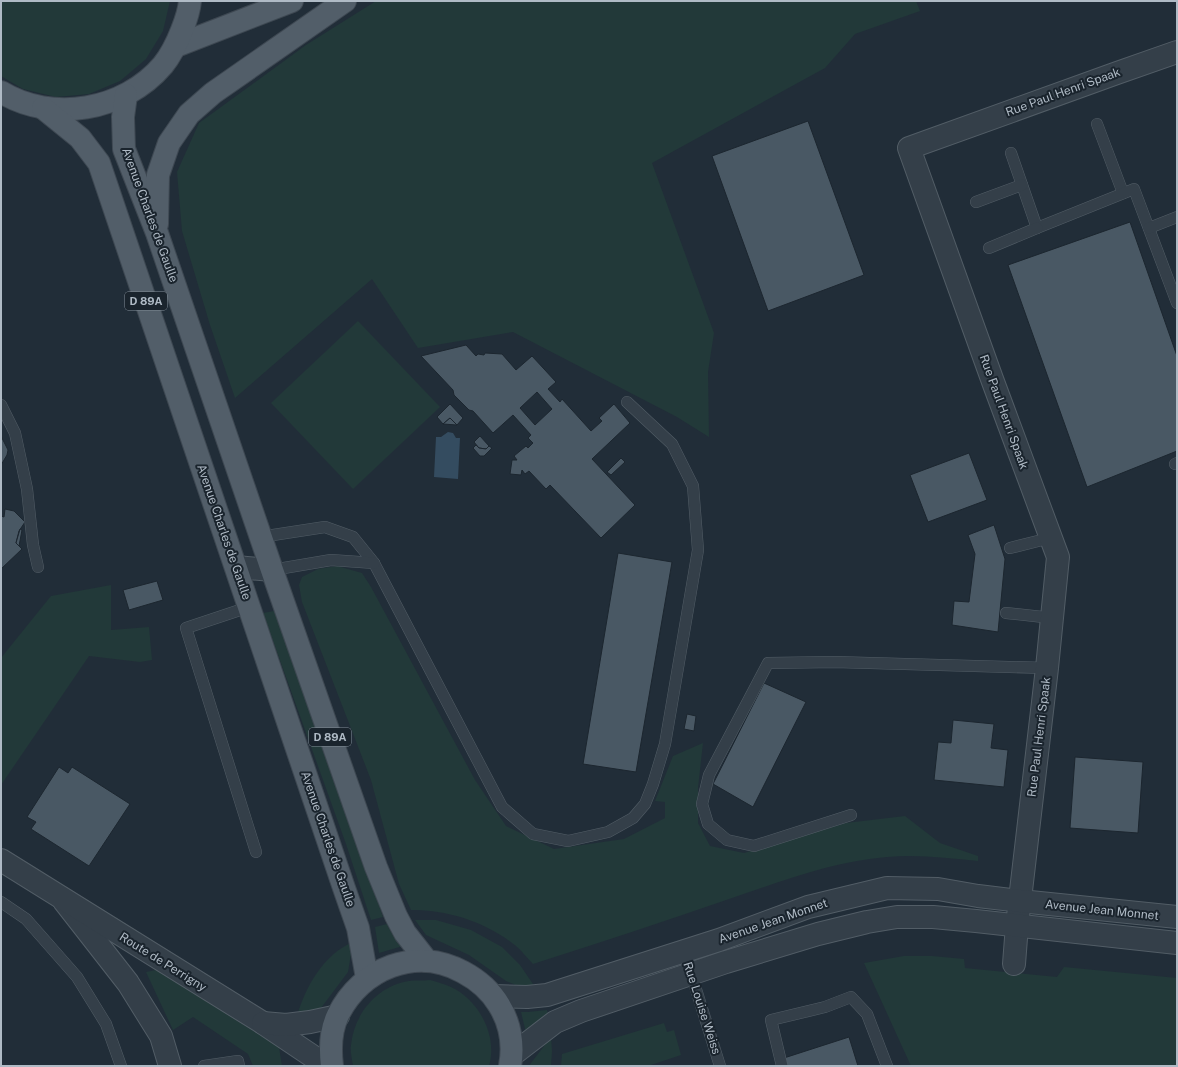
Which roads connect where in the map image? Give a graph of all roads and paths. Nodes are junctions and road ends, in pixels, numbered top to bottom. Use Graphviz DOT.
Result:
graph roads {
  1 [pos="190,1"];
  2 [pos="292,1"];
  3 [pos="345,1"];
  4 [pos="176,46"];
  5 [pos="1177,52"];
  6 [pos="1,92"];
  7 [pos="126,95"];
  8 [pos="43,108"];
  9 [pos="1097,124"];
  10 [pos="1011,153"];
  11 [pos="1022,185"];
  12 [pos="1123,194"];
  13 [pos="976,202"];
  14 [pos="1177,218"];
  15 [pos="1037,228"];
  16 [pos="1149,228"];
  17 [pos="157,234"];
  18 [pos="989,248"];
  19 [pos="1177,303"];
  20 [pos="628,402"];
  21 [pos="1,405"];
  22 [pos="260,537"];
  23 [pos="1050,538"];
  24 [pos="1010,548"];
  25 [pos="374,563"];
  26 [pos="38,567"];
  27 [pos="236,567"];
  28 [pos="272,570"];
  29 [pos="249,607"];
  30 [pos="1006,612"];
  31 [pos="1052,618"];
  32 [pos="1047,668"];
  33 [pos="851,815"];
  34 [pos="256,852"];
  35 [pos="1,860"];
  36 [pos="64,900"];
  37 [pos="1020,901"];
  38 [pos="1,902"];
  39 [pos="1177,917"];
  40 [pos="1017,925"];
  41 [pos="1177,943"];
  42 [pos="684,951"];
  43 [pos="428,961"];
  44 [pos="1014,964"];
  45 [pos="692,975"];
  46 [pos="367,978"];
  47 [pos="494,996"];
  48 [pos="338,1016"];
  49 [pos="263,1023"];
  50 [pos="511,1061"];
  51 [pos="121,1066"];
  52 [pos="170,1066"];
  53 [pos="204,1066"];
  54 [pos="239,1066"];
  55 [pos="326,1066"];
  56 [pos="332,1066"];
  57 [pos="720,1066"];
  58 [pos="782,1066"];
  59 [pos="887,1066"];
  1 -- 4 [label="main road"];
  2 -- 4 [label="main road"];
  3 -- 17 [label="main road"];
  4 -- 7 [label="main road"];
  5 -- 23 [label="street, Rue Paul Henri Spaak"];
  6 -- 8 [label="main road"];
  7 -- 8 [label="main road"];
  7 -- 17 [label="main road, Avenue Charles de Gaulle / D 89A"];
  8 -- 27 [label="main road, Avenue Charles de Gaulle / D 89A"];
  9 -- 12 [label="lane"];
  10 -- 11 [label="lane"];
  11 -- 13 [label="lane"];
  11 -- 15 [label="lane"];
  12 -- 15 [label="lane"];
  12 -- 16 [label="lane"];
  14 -- 16 [label="lane"];
  15 -- 18 [label="lane"];
  16 -- 19 [label="lane"];
  17 -- 22 [label="main road, Avenue Charles de Gaulle / D 89A"];
  20 -- 25 [label="lane"];
  21 -- 26 [label="lane"];
  22 -- 25 [label="lane"];
  22 -- 28 [label="main road, Avenue Charles de Gaulle / D 89A"];
  23 -- 24 [label="lane"];
  23 -- 31 [label="street, Rue Paul Henri Spaak"];
  25 -- 28 [label="lane"];
  27 -- 28 [label="street"];
  27 -- 29 [label="main road, Avenue Charles de Gaulle / D 89A"];
  28 -- 43 [label="main road, Avenue Charles de Gaulle / D 89A"];
  29 -- 34 [label="lane"];
  29 -- 46 [label="main road, Avenue Charles de Gaulle / D 89A"];
  30 -- 31 [label="lane"];
  31 -- 32 [label="street, Rue Paul Henri Spaak"];
  32 -- 33 [label="lane"];
  32 -- 37 [label="street, Rue Paul Henri Spaak"];
  35 -- 36 [label="street, Route de Perrigny"];
  36 -- 49 [label="street, Route de Perrigny"];
  36 -- 52 [label="street, Route de Perrigny"];
  37 -- 39 [label="street, Avenue Jean Monnet"];
  37 -- 40 [label="street, Rue Paul Henri Spaak"];
  37 -- 42 [label="street, Avenue Jean Monnet"];
  38 -- 51 [label="lane"];
  40 -- 41 [label="street, Avenue Jean Monnet"];
  40 -- 44 [label="street, Rue Paul Henri Spaak"];
  40 -- 45 [label="street, Avenue Jean Monnet"];
  42 -- 45 [label="lane, Rue Louise Weiss"];
  42 -- 47 [label="street, Avenue Jean Monnet"];
  43 -- 46 [label="main road"];
  43 -- 47 [label="main road"];
  45 -- 50 [label="street, Avenue Jean Monnet"];
  45 -- 57 [label="lane, Rue Louise Weiss"];
  46 -- 48 [label="main road"];
  47 -- 50 [label="main road"];
  48 -- 49 [label="street, Route de Perrigny"];
  48 -- 56 [label="main road"];
  49 -- 55 [label="street, Route de Perrigny"];
  53 -- 54 [label="lane"];
  58 -- 59 [label="lane"];
}
